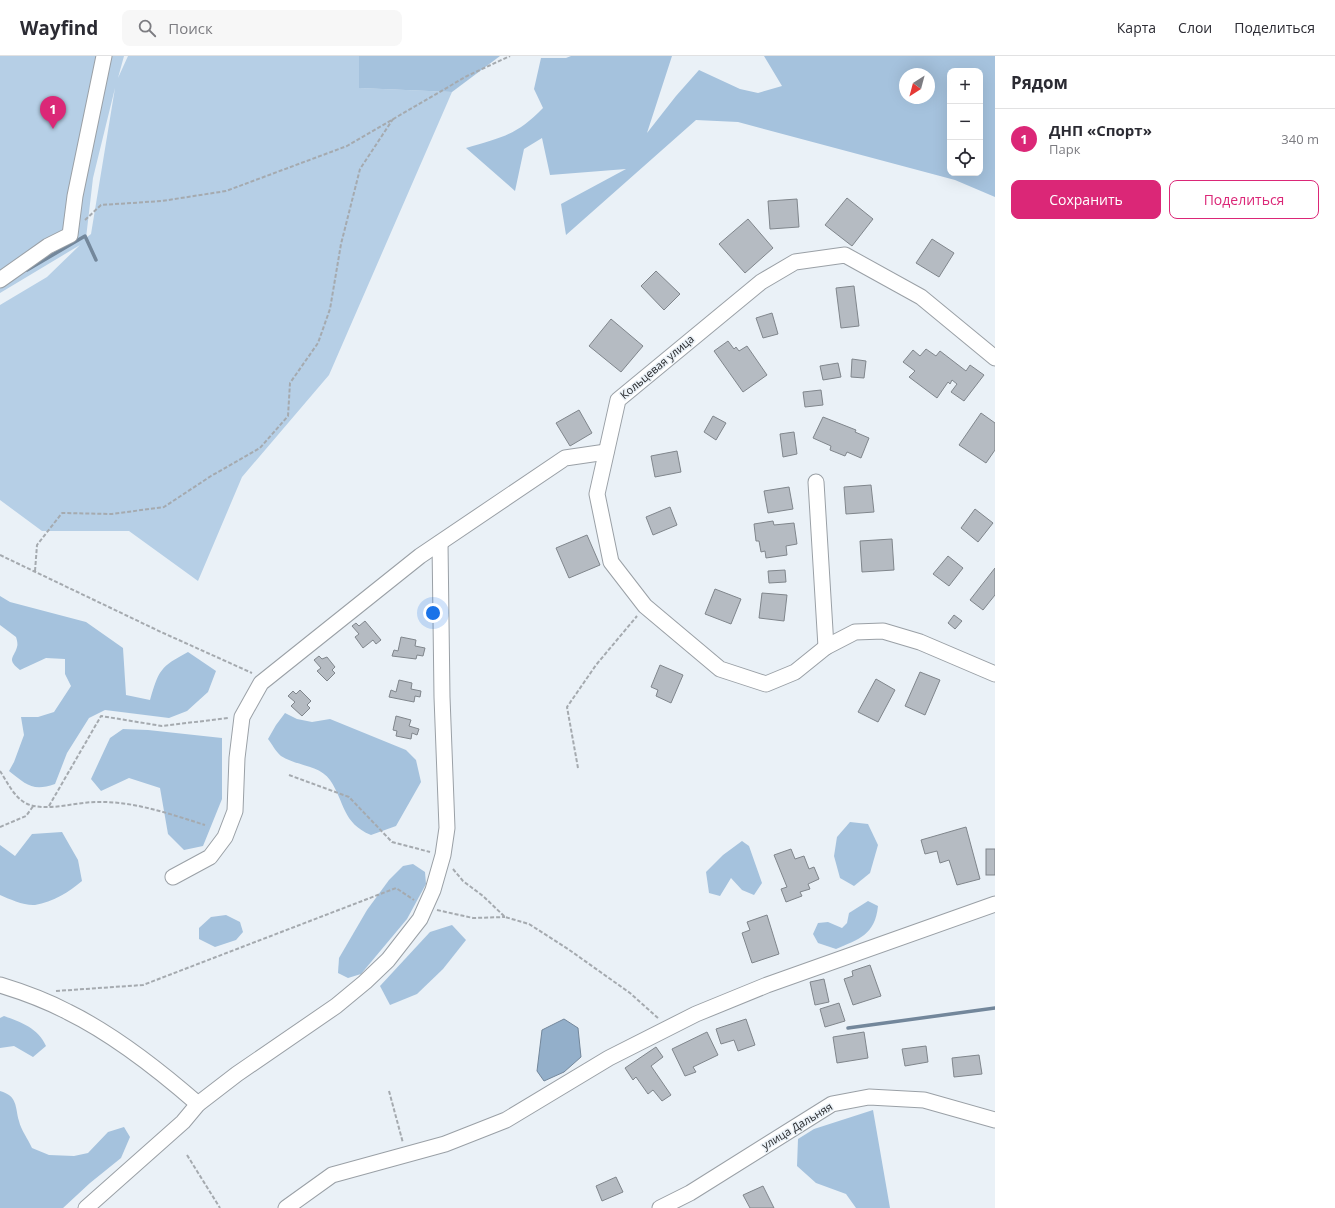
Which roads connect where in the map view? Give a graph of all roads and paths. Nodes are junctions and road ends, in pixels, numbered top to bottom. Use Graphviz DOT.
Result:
graph roads {
  1 [pos="104,56"];
  2 [pos="510,56"];
  3 [pos="393,119"];
  4 [pos="70,235"];
  5 [pos="0,280"];
  6 [pos="995,358"];
  7 [pos="606,452"];
  8 [pos="816,482"];
  9 [pos="440,543"];
  10 [pos="0,555"];
  11 [pos="35,572"];
  12 [pos="645,606"];
  13 [pos="826,647"];
  14 [pos="995,674"];
  15 [pos="265,680"];
  16 [pos="242,717"];
  17 [pos="578,768"];
  18 [pos="0,771"];
  19 [pos="289,775"];
  20 [pos="34,805"];
  21 [pos="49,806"];
  22 [pos="204,825"];
  23 [pos="0,827"];
  24 [pos="443,855"];
  25 [pos="173,877"];
  26 [pos="995,904"];
  27 [pos="425,908"];
  28 [pos="505,917"];
  29 [pos="0,985"];
  30 [pos="49,992"];
  31 [pos="669,1028"];
  32 [pos="389,1091"];
  33 [pos="198,1104"];
  34 [pos="995,1120"];
  35 [pos="187,1155"];
  36 [pos="406,1156"];
  37 [pos="86,1208"];
  38 [pos="220,1208"];
  39 [pos="286,1208"];
  40 [pos="660,1208"];
  1 -- 4 [label="street"];
  2 -- 3 [label="path"];
  3 -- 4 [label="path"];
  3 -- 11 [label="path"];
  4 -- 5 [label="street"];
  6 -- 7 [label="street, Кольцевая улица"];
  7 -- 9 [label="street"];
  7 -- 12 [label="street, Кольцевая улица"];
  8 -- 13 [label="street"];
  9 -- 15 [label="street"];
  9 -- 24 [label="street"];
  10 -- 11 [label="path"];
  11 -- 15 [label="path"];
  12 -- 13 [label="street, Кольцевая улица"];
  12 -- 17 [label="path"];
  13 -- 14 [label="street, Кольцевая улица"];
  15 -- 16 [label="street"];
  16 -- 21 [label="path"];
  16 -- 25 [label="street"];
  18 -- 20 [label="path"];
  19 -- 24 [label="path"];
  20 -- 21 [label="path"];
  20 -- 23 [label="path"];
  21 -- 22 [label="path"];
  24 -- 27 [label="street"];
  24 -- 28 [label="path"];
  26 -- 31 [label="street"];
  27 -- 28 [label="path"];
  27 -- 30 [label="path"];
  27 -- 33 [label="street"];
  28 -- 31 [label="path"];
  29 -- 33 [label="street"];
  31 -- 36 [label="street"];
  32 -- 36 [label="path"];
  33 -- 37 [label="street"];
  34 -- 40 [label="street, улица Дальняя"];
  35 -- 38 [label="path"];
  36 -- 39 [label="street"];
}
